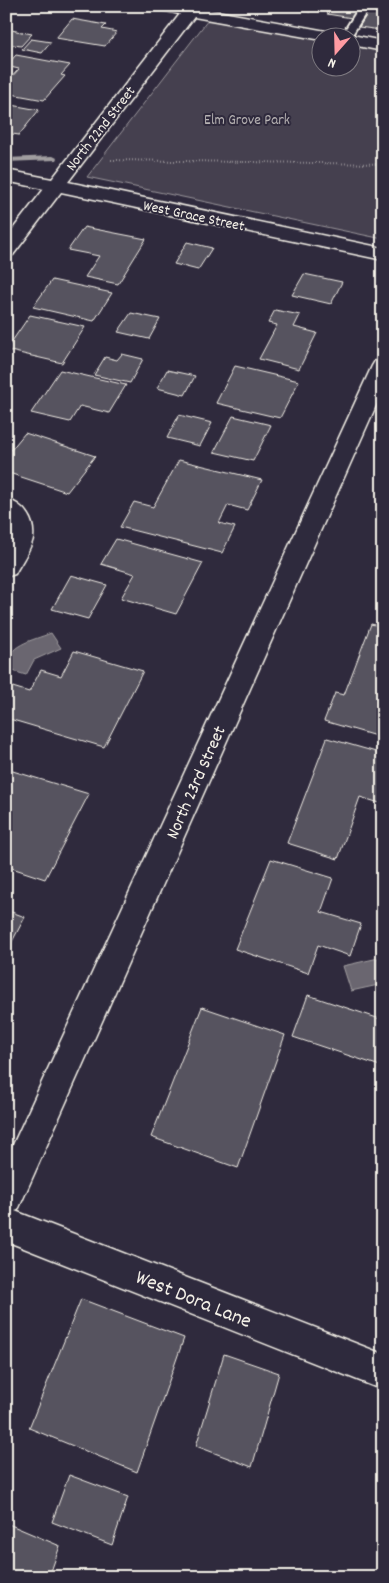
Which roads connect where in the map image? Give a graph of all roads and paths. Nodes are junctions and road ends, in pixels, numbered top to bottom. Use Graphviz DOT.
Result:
graph roads {
  1 [pos="162,6"];
  2 [pos="364,6"];
  3 [pos="192,9"];
  4 [pos="351,28"];
  5 [pos="312,33"];
  6 [pos="362,42"];
  7 [pos="383,46"];
  8 [pos="106,160"];
  9 [pos="383,164"];
  10 [pos="6,175"];
  11 [pos="56,186"];
  12 [pos="6,251"];
  13 [pos="383,254"];
  14 [pos="383,366"];
  15 [pos="6,507"];
  16 [pos="6,568"];
  17 [pos="6,1198"];
  18 [pos="6,1224"];
  19 [pos="383,1372"];
  1 -- 3 [label="street"];
  2 -- 4 [label="lane"];
  3 -- 5 [label="street"];
  3 -- 11 [label="street, North 22nd Street"];
  6 -- 7 [label="street"];
  8 -- 9 [label="path"];
  10 -- 11 [label="street, West Grace Street"];
  11 -- 12 [label="street, North 22nd Street"];
  11 -- 13 [label="street, West Grace Street"];
  14 -- 17 [label="street, North 23rd Street"];
  15 -- 16 [label="street"];
  18 -- 19 [label="street, West Dora Lane"];
}
